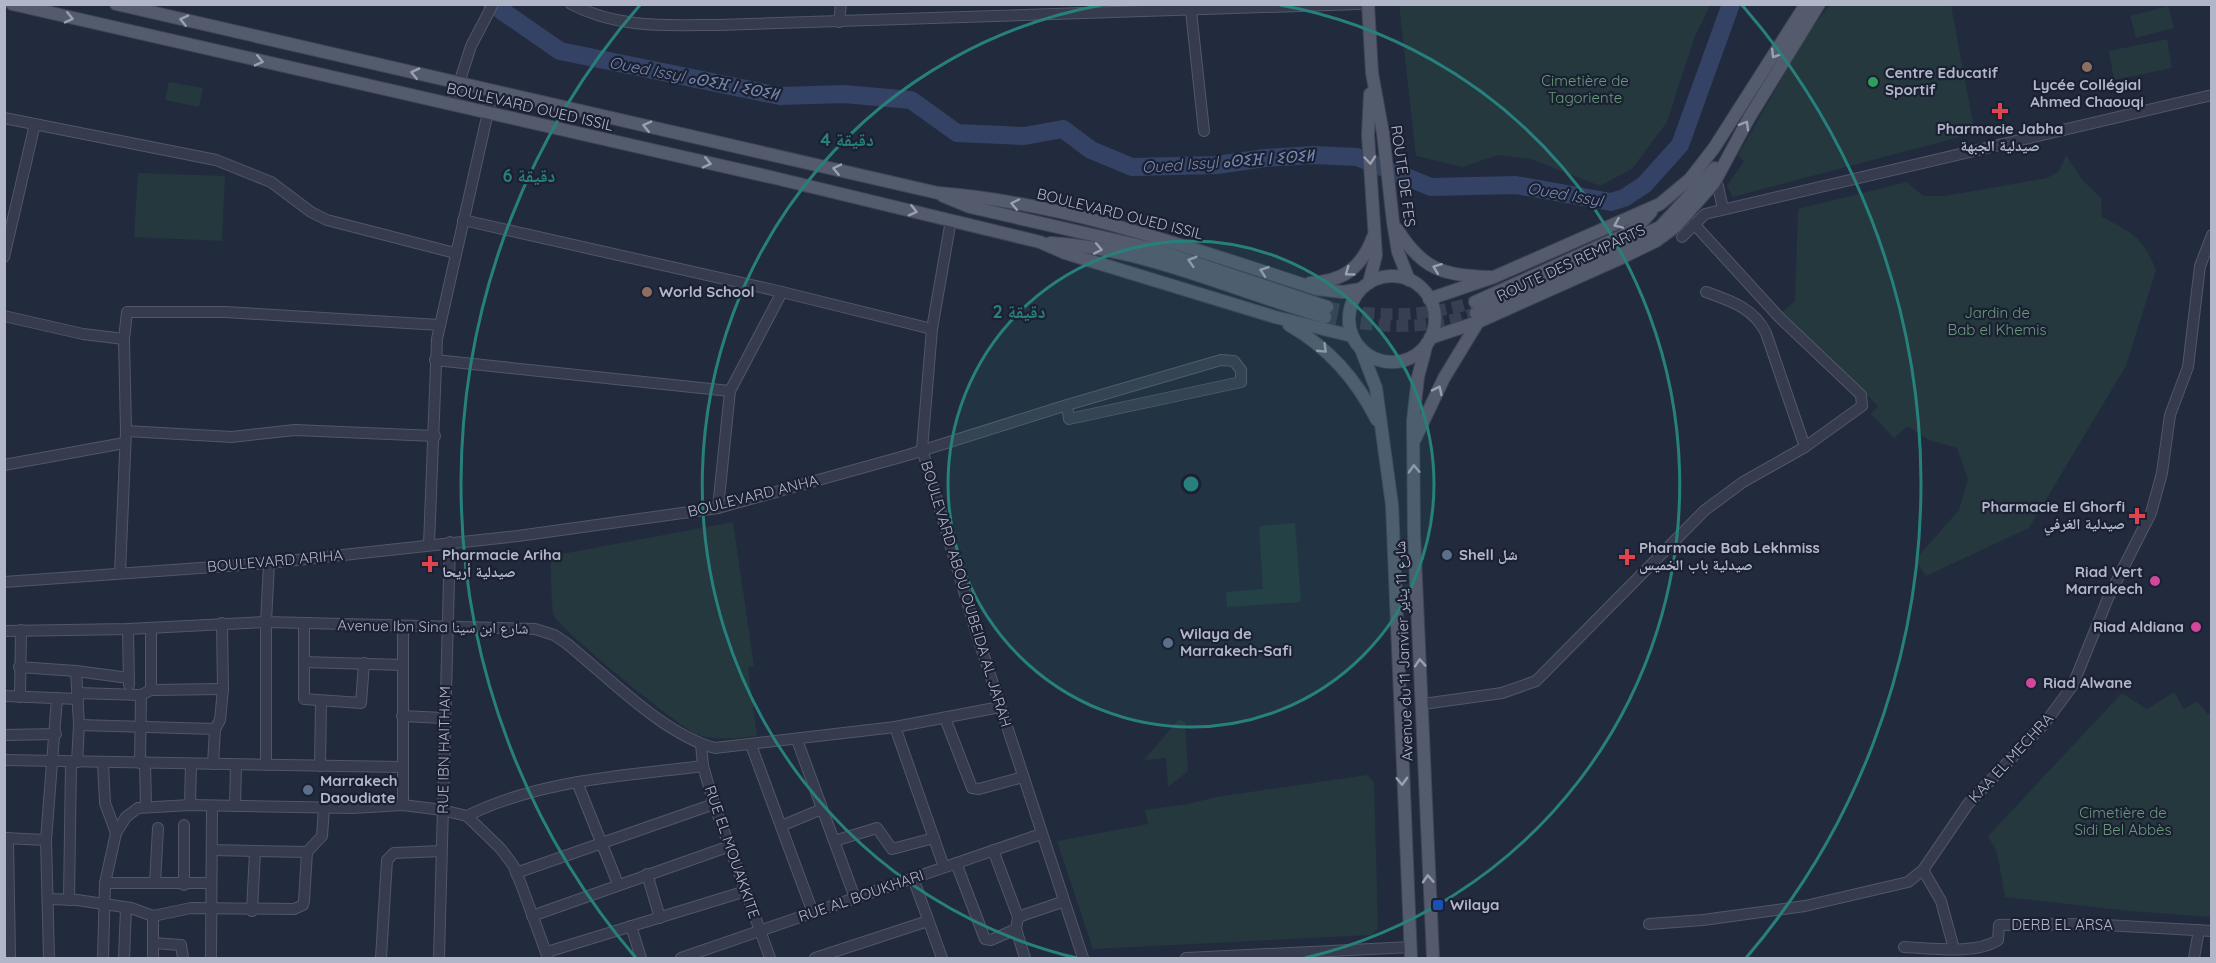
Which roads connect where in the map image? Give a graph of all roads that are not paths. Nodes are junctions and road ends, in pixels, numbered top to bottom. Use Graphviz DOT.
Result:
graph roads {
  1 [pos="12,4"];
  2 [pos="116,4"];
  3 [pos="571,4"];
  4 [pos="841,4"];
  5 [pos="1359,4"];
  6 [pos="1368,4"];
  7 [pos="1806,4"];
  8 [pos="1819,4"];
  9 [pos="1341,5"];
  10 [pos="1270,6"];
  11 [pos="490,8"];
  12 [pos="1179,8"];
  13 [pos="1076,9"];
  14 [pos="1191,11"];
  15 [pos="839,22"];
  16 [pos="1372,73"];
  17 [pos="458,83"];
  18 [pos="493,90"];
  19 [pos="2211,95"];
  20 [pos="452,105"];
  21 [pos="487,111"];
  22 [pos="4,118"];
  23 [pos="35,124"];
  24 [pos="1204,131"];
  25 [pos="1730,151"];
  26 [pos="1714,183"];
  27 [pos="938,194"];
  28 [pos="1654,209"];
  29 [pos="1723,209"];
  30 [pos="463,220"];
  31 [pos="951,220"];
  32 [pos="1393,222"];
  33 [pos="1694,224"];
  34 [pos="1376,228"];
  35 [pos="7,231"];
  36 [pos="2211,236"];
  37 [pos="1682,237"];
  38 [pos="1040,242"];
  39 [pos="455,253"];
  40 [pos="4,257"];
  41 [pos="1494,277"];
  42 [pos="1410,280"];
  43 [pos="1299,284"];
  44 [pos="1365,286"];
  45 [pos="1706,291"];
  46 [pos="782,292"];
  47 [pos="1429,299"];
  48 [pos="1476,312"];
  49 [pos="4,316"];
  50 [pos="1275,317"];
  51 [pos="440,325"];
  52 [pos="932,329"];
  53 [pos="1352,336"];
  54 [pos="124,339"];
  55 [pos="1429,340"];
  56 [pos="1361,349"];
  57 [pos="435,360"];
  58 [pos="730,391"];
  59 [pos="1067,405"];
  60 [pos="1384,433"];
  61 [pos="435,436"];
  62 [pos="125,437"];
  63 [pos="1413,443"];
  64 [pos="1805,447"];
  65 [pos="922,449"];
  66 [pos="4,465"];
  67 [pos="718,508"];
  68 [pos="450,542"];
  69 [pos="429,545"];
  70 [pos="269,563"];
  71 [pos="120,573"];
  72 [pos="4,582"];
  73 [pos="266,622"];
  74 [pos="222,623"];
  75 [pos="304,625"];
  76 [pos="448,626"];
  77 [pos="403,627"];
  78 [pos="151,628"];
  79 [pos="128,629"];
  80 [pos="21,630"];
  81 [pos="4,631"];
  82 [pos="304,662"];
  83 [pos="364,663"];
  84 [pos="403,665"];
  85 [pos="19,667"];
  86 [pos="76,670"];
  87 [pos="129,678"];
  88 [pos="223,688"];
  89 [pos="146,692"];
  90 [pos="129,694"];
  91 [pos="4,696"];
  92 [pos="78,696"];
  93 [pos="20,697"];
  94 [pos="57,698"];
  95 [pos="321,702"];
  96 [pos="1423,704"];
  97 [pos="1000,707"];
  98 [pos="402,716"];
  99 [pos="444,718"];
  100 [pos="945,718"];
  101 [pos="79,725"];
  102 [pos="141,727"];
  103 [pos="895,727"];
  104 [pos="215,729"];
  105 [pos="56,734"];
  106 [pos="4,735"];
  107 [pos="797,740"];
  108 [pos="701,744"];
  109 [pos="751,745"];
  110 [pos="4,760"];
  111 [pos="51,762"];
  112 [pos="74,762"];
  113 [pos="103,763"];
  114 [pos="142,763"];
  115 [pos="191,764"];
  116 [pos="213,764"];
  117 [pos="236,765"];
  118 [pos="266,765"];
  119 [pos="320,766"];
  120 [pos="401,766"];
  121 [pos="703,766"];
  122 [pos="1023,777"];
  123 [pos="578,782"];
  124 [pos="714,804"];
  125 [pos="190,805"];
  126 [pos="403,805"];
  127 [pos="146,806"];
  128 [pos="212,806"];
  129 [pos="235,806"];
  130 [pos="324,808"];
  131 [pos="822,809"];
  132 [pos="442,810"];
  133 [pos="466,816"];
  134 [pos="184,825"];
  135 [pos="781,826"];
  136 [pos="158,828"];
  137 [pos="116,833"];
  138 [pos="1041,834"];
  139 [pos="6,838"];
  140 [pos="934,838"];
  141 [pos="46,840"];
  142 [pos="834,841"];
  143 [pos="603,844"];
  144 [pos="730,846"];
  145 [pos="212,850"];
  146 [pos="993,850"];
  147 [pos="255,851"];
  148 [pos="441,851"];
  149 [pos="307,852"];
  150 [pos="956,862"];
  151 [pos="944,867"];
  152 [pos="1923,870"];
  153 [pos="516,873"];
  154 [pos="647,874"];
  155 [pos="913,878"];
  156 [pos="105,883"];
  157 [pos="156,883"];
  158 [pos="211,883"];
  159 [pos="618,884"];
  160 [pos="184,885"];
  161 [pos="746,891"];
  162 [pos="855,898"];
  163 [pos="49,899"];
  164 [pos="69,900"];
  165 [pos="1062,902"];
  166 [pos="105,905"];
  167 [pos="126,908"];
  168 [pos="211,910"];
  169 [pos="252,911"];
  170 [pos="813,913"];
  171 [pos="153,916"];
  172 [pos="532,916"];
  173 [pos="1018,917"];
  174 [pos="660,918"];
  175 [pos="928,921"];
  176 [pos="1649,924"];
  177 [pos="631,926"];
  178 [pos="1016,929"];
  179 [pos="2199,930"];
  180 [pos="760,931"];
  181 [pos="2211,932"];
  182 [pos="153,943"];
  183 [pos="720,946"];
  184 [pos="1904,947"];
  185 [pos="1954,949"];
  186 [pos="1411,953"];
  187 [pos="548,955"];
  188 [pos="828,956"];
  189 [pos="10,958"];
  190 [pos="49,958"];
  191 [pos="103,958"];
  192 [pos="124,958"];
  193 [pos="153,958"];
  194 [pos="183,958"];
  195 [pos="211,958"];
  196 [pos="381,958"];
  197 [pos="439,958"];
  198 [pos="641,958"];
  199 [pos="681,958"];
  200 [pos="724,958"];
  201 [pos="770,958"];
  202 [pos="815,958"];
  203 [pos="942,958"];
  204 [pos="1025,958"];
  205 [pos="1083,958"];
  206 [pos="1186,958"];
  207 [pos="1433,958"];
  208 [pos="2194,958"];
  1 -- 20 [label="main road, BOULEVARD OUED ISSIL, one-way"];
  17 -- 2 [label="main road, BOULEVARD OUED ISSIL, one-way"];
  3 -- 15 [label="street"];
  4 -- 15 [label="street"];
  5 -- 9 [label="street"];
  6 -- 16 [label="main road, ROUTE DE FES"];
  7 -- 28 [label="main road, ROUTE DES REMPARTS, one-way"];
  25 -- 8 [label="main road, ROUTE DES REMPARTS, one-way"];
  9 -- 10 [label="street"];
  10 -- 14 [label="street"];
  11 -- 17 [label="street"];
  12 -- 13 [label="street"];
  12 -- 14 [label="street"];
  13 -- 15 [label="street"];
  14 -- 24 [label="street"];
  16 -- 32 [label="main road, ROUTE DE FES"];
  16 -- 34 [label="main road, ROUTE DE FES, one-way"];
  17 -- 18 [label="main road, BOULEVARD OUED ISSIL"];
  17 -- 20 [label="street"];
  18 -- 21 [label="street"];
  27 -- 18 [label="main road, BOULEVARD OUED ISSIL, one-way"];
  19 -- 29 [label="street"];
  20 -- 21 [label="main road, BOULEVARD OUED ISSIL"];
  21 -- 30 [label="street"];
  21 -- 31 [label="main road, BOULEVARD OUED ISSIL, one-way"];
  22 -- 23 [label="street"];
  23 -- 35 [label="street"];
  23 -- 39 [label="street"];
  25 -- 26 [label="main road, ROUTE DES REMPARTS"];
  25 -- 48 [label="main road"];
  26 -- 29 [label="street"];
  26 -- 48 [label="main road, ROUTE DES REMPARTS"];
  38 -- 27 [label="main road, BOULEVARD OUED ISSIL, one-way"];
  43 -- 27 [label="main road, BOULEVARD OUED ISSIL, one-way"];
  28 -- 41 [label="main road, ROUTE DES REMPARTS, one-way"];
  28 -- 48 [label="main road"];
  29 -- 33 [label="street"];
  30 -- 39 [label="street"];
  30 -- 46 [label="street"];
  31 -- 38 [label="main road, BOULEVARD OUED ISSIL"];
  31 -- 52 [label="street, BOULEVARD ABOU OUBEIDA AL JARAH"];
  41 -- 32 [label="main road, one-way"];
  32 -- 42 [label="main road, ROUTE DE FES"];
  33 -- 37 [label="street"];
  33 -- 64 [label="street"];
  34 -- 43 [label="main road, one-way"];
  34 -- 44 [label="main road, ROUTE DE FES"];
  35 -- 40 [label="street"];
  36 -- 152 [label="street, KAA EL MECHRA"];
  38 -- 50 [label="main road, BOULEVARD OUED ISSIL"];
  39 -- 51 [label="street"];
  41 -- 47 [label="main road, ROUTE DES REMPARTS"];
  42 -- 44 [label="main road"];
  42 -- 47 [label="main road"];
  43 -- 44 [label="main road, BOULEVARD OUED ISSIL"];
  44 -- 53 [label="main road"];
  45 -- 64 [label="street"];
  46 -- 52 [label="street"];
  46 -- 58 [label="street"];
  47 -- 55 [label="main road"];
  48 -- 55 [label="main road, ROUTE DES REMPARTS"];
  63 -- 48 [label="main road, one-way"];
  49 -- 54 [label="street"];
  50 -- 53 [label="main road, BOULEVARD OUED ISSIL"];
  50 -- 60 [label="main road, one-way"];
  51 -- 54 [label="street"];
  51 -- 57 [label="street"];
  52 -- 65 [label="street, BOULEVARD ABOU OUBEIDA AL JARAH"];
  53 -- 56 [label="main road"];
  54 -- 62 [label="street"];
  55 -- 56 [label="main road"];
  55 -- 63 [label="main road, Avenue du 11 Janvier شارع 11 يناير"];
  56 -- 60 [label="main road, Avenue du 11 Janvier شارع 11 يناير"];
  57 -- 58 [label="street"];
  57 -- 61 [label="street"];
  58 -- 67 [label="street"];
  59 -- 59 [label="street, BOULEVARD ANHA"];
  59 -- 65 [label="street, BOULEVARD ANHA"];
  60 -- 186 [label="main road, Avenue du 11 Janvier شارع 11 يناير, one-way"];
  61 -- 62 [label="street"];
  61 -- 69 [label="street"];
  62 -- 66 [label="street"];
  62 -- 71 [label="street"];
  96 -- 63 [label="main road, Avenue du 11 Janvier شارع 11 يناير, one-way"];
  64 -- 96 [label="street"];
  65 -- 67 [label="street, BOULEVARD ANHA"];
  65 -- 97 [label="street, BOULEVARD ABOU OUBEIDA AL JARAH"];
  67 -- 68 [label="street, BOULEVARD ANHA"];
  68 -- 69 [label="street, BOULEVARD ANHA"];
  68 -- 76 [label="street, RUE IBN HAITHAM"];
  69 -- 70 [label="street, BOULEVARD ARIHA"];
  70 -- 71 [label="street, BOULEVARD ARIHA"];
  70 -- 73 [label="street"];
  71 -- 72 [label="street"];
  73 -- 74 [label="street, Avenue Ibn Sina شارع ابن سينا"];
  73 -- 75 [label="street, Avenue Ibn Sina شارع ابن سينا"];
  73 -- 118 [label="street"];
  74 -- 78 [label="street, Avenue Ibn Sina شارع ابن سينا"];
  74 -- 88 [label="street"];
  75 -- 77 [label="street, Avenue Ibn Sina شارع ابن سينا"];
  75 -- 82 [label="street"];
  76 -- 77 [label="street, Avenue Ibn Sina شارع ابن سينا"];
  76 -- 99 [label="street, RUE IBN HAITHAM"];
  76 -- 108 [label="street, Avenue Ibn Sina شارع ابن سينا"];
  77 -- 84 [label="street"];
  78 -- 79 [label="street, Avenue Ibn Sina شارع ابن سينا"];
  78 -- 89 [label="street"];
  79 -- 80 [label="street, Avenue Ibn Sina شارع ابن سينا"];
  79 -- 87 [label="street"];
  80 -- 81 [label="street, Avenue Ibn Sina شارع ابن سينا"];
  80 -- 85 [label="street"];
  82 -- 83 [label="street"];
  82 -- 95 [label="street"];
  83 -- 84 [label="street"];
  83 -- 95 [label="street"];
  84 -- 98 [label="street"];
  85 -- 86 [label="street"];
  85 -- 93 [label="street"];
  86 -- 87 [label="street"];
  86 -- 92 [label="street"];
  87 -- 90 [label="street"];
  88 -- 89 [label="street"];
  88 -- 104 [label="street"];
  89 -- 90 [label="street"];
  89 -- 102 [label="street"];
  90 -- 92 [label="street"];
  91 -- 93 [label="street"];
  92 -- 94 [label="street"];
  92 -- 101 [label="street"];
  93 -- 94 [label="street"];
  94 -- 105 [label="street"];
  95 -- 119 [label="street"];
  207 -- 96 [label="main road, Avenue du 11 Janvier شارع 11 يناير, one-way"];
  97 -- 100 [label="street, Avenue Ibn Sina شارع ابن سينا"];
  97 -- 122 [label="street, BOULEVARD ABOU OUBEIDA AL JARAH"];
  98 -- 99 [label="street"];
  98 -- 120 [label="street"];
  99 -- 132 [label="street, RUE IBN HAITHAM"];
  100 -- 103 [label="street, Avenue Ibn Sina شارع ابن سينا"];
  100 -- 122 [label="street"];
  101 -- 102 [label="street"];
  101 -- 112 [label="street"];
  102 -- 104 [label="street"];
  102 -- 114 [label="street"];
  103 -- 107 [label="street, Avenue Ibn Sina شارع ابن سينا"];
  103 -- 140 [label="street"];
  104 -- 116 [label="street"];
  105 -- 106 [label="street"];
  105 -- 111 [label="street"];
  107 -- 109 [label="street, Avenue Ibn Sina شارع ابن سينا"];
  107 -- 131 [label="street"];
  108 -- 109 [label="street, Avenue Ibn Sina شارع ابن سينا"];
  108 -- 121 [label="street, RUE EL MOUAKKITE"];
  109 -- 135 [label="street"];
  110 -- 111 [label="street"];
  111 -- 112 [label="street"];
  111 -- 141 [label="street"];
  112 -- 113 [label="street"];
  112 -- 164 [label="street"];
  113 -- 114 [label="street"];
  113 -- 137 [label="street"];
  114 -- 115 [label="street"];
  114 -- 127 [label="street"];
  115 -- 116 [label="street"];
  115 -- 125 [label="street"];
  116 -- 117 [label="street"];
  117 -- 118 [label="street"];
  117 -- 129 [label="street"];
  118 -- 119 [label="street"];
  119 -- 120 [label="street"];
  120 -- 126 [label="street"];
  121 -- 123 [label="street"];
  121 -- 124 [label="street, RUE EL MOUAKKITE"];
  122 -- 138 [label="street, BOULEVARD ABOU OUBEIDA AL JARAH"];
  123 -- 133 [label="street"];
  123 -- 143 [label="street"];
  124 -- 143 [label="street"];
  124 -- 144 [label="street, RUE EL MOUAKKITE"];
  125 -- 127 [label="street"];
  125 -- 128 [label="street"];
  126 -- 130 [label="street"];
  126 -- 132 [label="street"];
  127 -- 137 [label="street"];
  128 -- 129 [label="street"];
  128 -- 145 [label="street"];
  129 -- 130 [label="street"];
  130 -- 149 [label="street"];
  131 -- 135 [label="street"];
  131 -- 142 [label="street"];
  132 -- 133 [label="street"];
  132 -- 148 [label="street, RUE IBN HAITHAM"];
  133 -- 153 [label="street"];
  134 -- 160 [label="street"];
  135 -- 170 [label="street"];
  136 -- 157 [label="street"];
  137 -- 156 [label="street"];
  138 -- 146 [label="street, RUE AL BOUKHARI"];
  138 -- 165 [label="street, BOULEVARD ABOU OUBEIDA AL JARAH"];
  139 -- 141 [label="street"];
  139 -- 189 [label="street"];
  140 -- 142 [label="street"];
  140 -- 151 [label="street"];
  141 -- 163 [label="street"];
  142 -- 162 [label="street"];
  143 -- 153 [label="street"];
  143 -- 159 [label="street"];
  144 -- 154 [label="street"];
  144 -- 161 [label="street, RUE EL MOUAKKITE"];
  145 -- 147 [label="street"];
  145 -- 158 [label="street"];
  146 -- 150 [label="street, RUE AL BOUKHARI"];
  146 -- 173 [label="street"];
  147 -- 149 [label="street"];
  147 -- 169 [label="street"];
  148 -- 196 [label="street"];
  148 -- 197 [label="street, RUE IBN HAITHAM"];
  149 -- 169 [label="street"];
  150 -- 151 [label="street, RUE AL BOUKHARI"];
  150 -- 178 [label="street"];
  151 -- 155 [label="street, RUE AL BOUKHARI"];
  152 -- 176 [label="street, KAA EL MECHRA"];
  152 -- 185 [label="street"];
  153 -- 172 [label="street"];
  154 -- 159 [label="street"];
  154 -- 174 [label="street"];
  155 -- 162 [label="street, RUE AL BOUKHARI"];
  155 -- 175 [label="street"];
  156 -- 157 [label="street"];
  156 -- 166 [label="street"];
  157 -- 160 [label="street"];
  158 -- 160 [label="street"];
  158 -- 168 [label="street"];
  159 -- 172 [label="street"];
  161 -- 174 [label="street"];
  161 -- 180 [label="street, RUE EL MOUAKKITE"];
  162 -- 170 [label="street, RUE AL BOUKHARI"];
  163 -- 164 [label="street"];
  163 -- 190 [label="street"];
  164 -- 166 [label="street"];
  165 -- 173 [label="street"];
  165 -- 205 [label="street, BOULEVARD ABOU OUBEIDA AL JARAH"];
  166 -- 167 [label="street"];
  166 -- 191 [label="street"];
  167 -- 171 [label="street"];
  167 -- 192 [label="street"];
  168 -- 169 [label="street"];
  168 -- 171 [label="street"];
  168 -- 195 [label="street"];
  170 -- 180 [label="street, RUE AL BOUKHARI"];
  171 -- 182 [label="street"];
  172 -- 187 [label="street"];
  173 -- 178 [label="street"];
  174 -- 177 [label="street"];
  175 -- 188 [label="street"];
  175 -- 203 [label="street"];
  177 -- 187 [label="street"];
  177 -- 198 [label="street"];
  178 -- 204 [label="street"];
  179 -- 181 [label="street"];
  179 -- 185 [label="street, DERB EL ARSA"];
  179 -- 208 [label="street"];
  180 -- 183 [label="street, RUE AL BOUKHARI"];
  180 -- 201 [label="street, RUE EL MOUAKKITE"];
  182 -- 193 [label="street"];
  182 -- 194 [label="street"];
  183 -- 199 [label="street, RUE AL BOUKHARI"];
  183 -- 200 [label="street"];
  184 -- 185 [label="street, DERB EL ARSA"];
  186 -- 206 [label="street"];
  188 -- 202 [label="street"];
}
